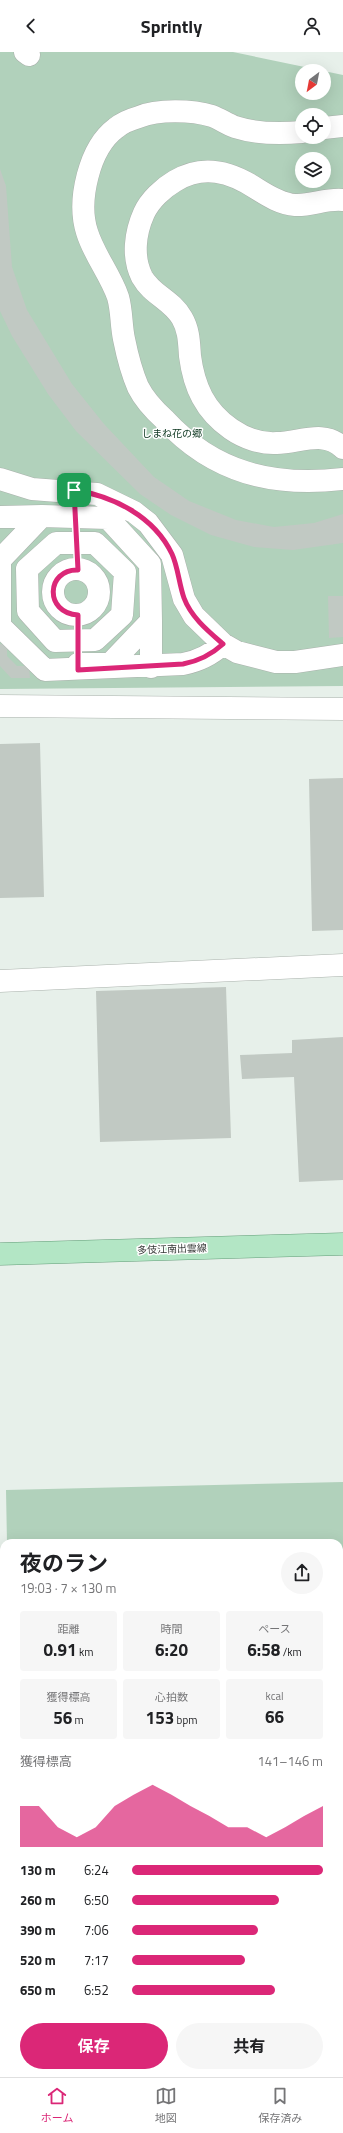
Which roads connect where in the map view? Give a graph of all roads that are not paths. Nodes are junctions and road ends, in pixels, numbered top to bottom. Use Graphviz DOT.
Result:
graph roads {
  1 [pos="343,126"];
  2 [pos="331,127"];
  3 [pos="295,133"];
  4 [pos="343,200"];
  5 [pos="343,448"];
  6 [pos="0,479"];
  7 [pos="343,479"];
  8 [pos="74,490"];
  9 [pos="42,516"];
  10 [pos="0,517"];
  11 [pos="148,523"];
  12 [pos="21,536"];
  13 [pos="76,543"];
  14 [pos="0,554"];
  15 [pos="110,558"];
  16 [pos="0,560"];
  17 [pos="181,587"];
  18 [pos="150,589"];
  19 [pos="124,590"];
  20 [pos="77,592"];
  21 [pos="1,595"];
  22 [pos="28,595"];
  23 [pos="151,621"];
  24 [pos="0,625"];
  25 [pos="42,626"];
  26 [pos="111,626"];
  27 [pos="223,644"];
  28 [pos="128,645"];
  29 [pos="21,646"];
  30 [pos="343,655"];
  31 [pos="78,667"];
  32 [pos="151,667"];
  33 [pos="0,706"];
  34 [pos="343,709"];
  35 [pos="343,965"];
  36 [pos="0,981"];
  37 [pos="343,1244"];
  38 [pos="0,1254"];
  1 -- 2 [label="street"];
  3 -- 7 [label="street"];
  4 -- 5 [label="street"];
  6 -- 8 [label="street"];
  8 -- 11 [label="street"];
  8 -- 13 [label="street"];
  9 -- 10 [label="street"];
  9 -- 12 [label="street"];
  9 -- 18 [label="street"];
  11 -- 15 [label="street"];
  11 -- 17 [label="street"];
  12 -- 16 [label="street"];
  12 -- 20 [label="street"];
  13 -- 15 [label="street"];
  13 -- 20 [label="street"];
  13 -- 22 [label="street"];
  14 -- 16 [label="street"];
  15 -- 19 [label="street"];
  15 -- 20 [label="street"];
  16 -- 21 [label="street"];
  17 -- 18 [label="street"];
  17 -- 27 [label="street"];
  18 -- 19 [label="street"];
  18 -- 23 [label="street"];
  19 -- 20 [label="street"];
  19 -- 26 [label="street"];
  20 -- 22 [label="street"];
  20 -- 25 [label="street"];
  20 -- 26 [label="street"];
  20 -- 31 [label="street"];
  21 -- 22 [label="street"];
  21 -- 24 [label="street"];
  22 -- 25 [label="street"];
  23 -- 28 [label="street"];
  23 -- 32 [label="street"];
  24 -- 29 [label="street"];
  25 -- 26 [label="street"];
  25 -- 29 [label="street"];
  26 -- 28 [label="street"];
  27 -- 30 [label="street"];
  27 -- 32 [label="street"];
  28 -- 31 [label="street"];
  29 -- 31 [label="street"];
  31 -- 32 [label="street"];
  33 -- 34 [label="street"];
  35 -- 36 [label="street"];
  37 -- 38 [label="main road, 多伎江南出雲線"];
}
